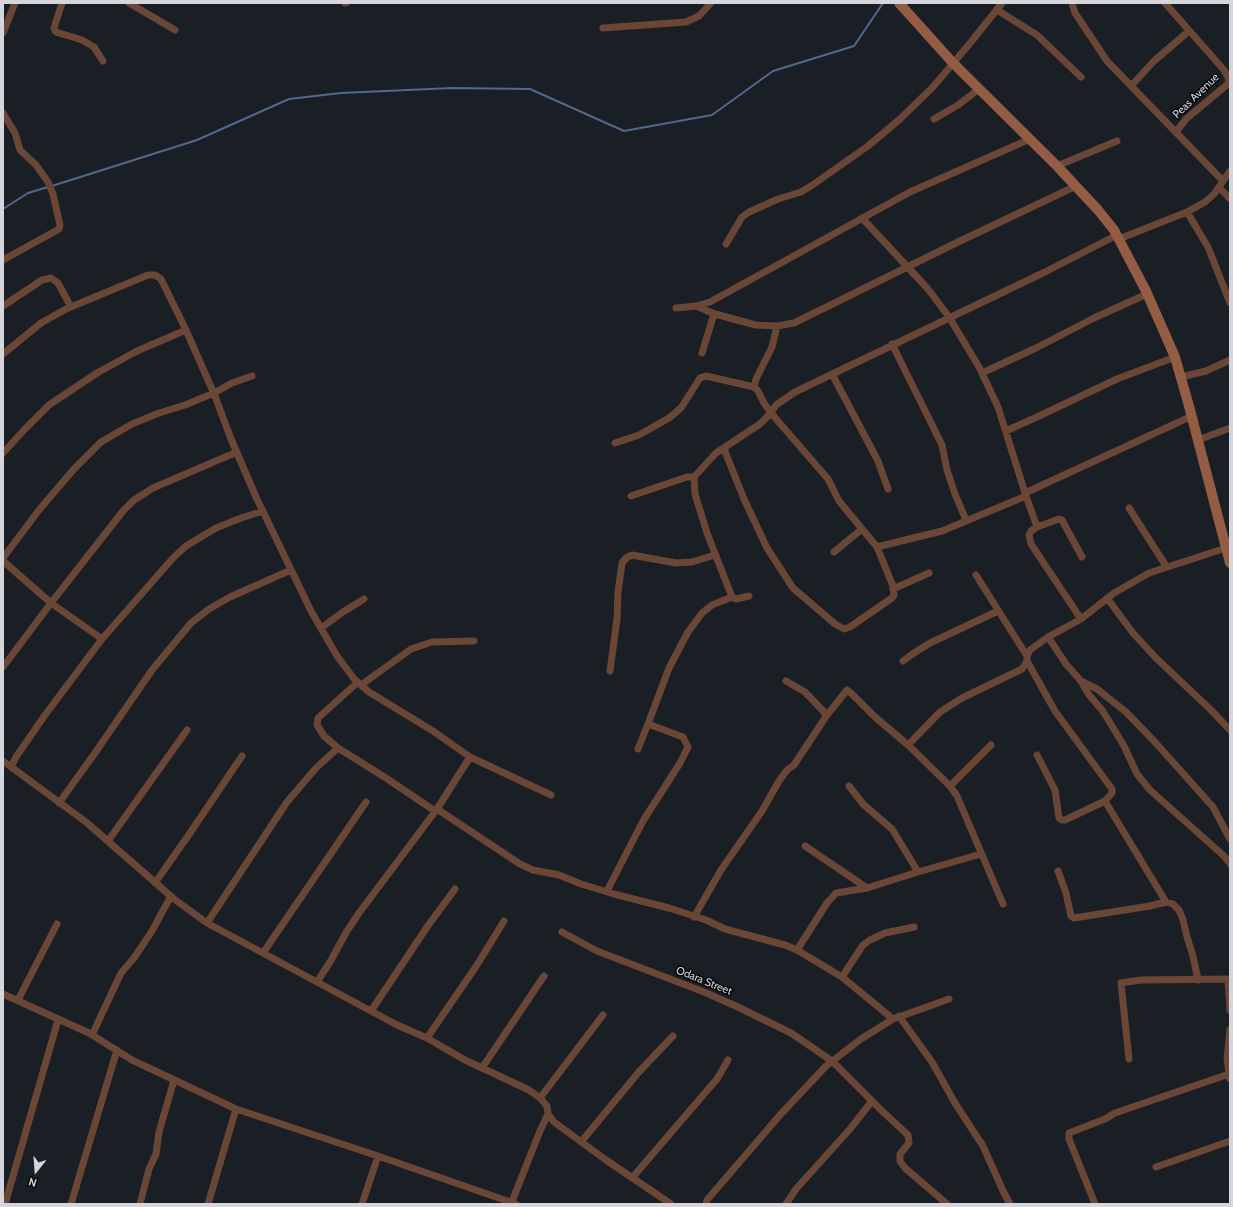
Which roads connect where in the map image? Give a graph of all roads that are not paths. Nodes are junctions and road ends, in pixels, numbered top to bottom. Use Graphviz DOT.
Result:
graph roads {
  1 [pos="15,3"];
  2 [pos="62,3"];
  3 [pos="129,3"];
  4 [pos="711,3"];
  5 [pos="1002,3"];
  6 [pos="1072,3"];
  7 [pos="1165,3"];
  8 [pos="900,4"];
  9 [pos="997,10"];
  10 [pos="603,28"];
  11 [pos="175,30"];
  12 [pos="1189,31"];
  13 [pos="3,33"];
  14 [pos="103,61"];
  15 [pos="953,63"];
  16 [pos="1081,77"];
  17 [pos="1131,86"];
  18 [pos="979,89"];
  19 [pos="3,113"];
  20 [pos="934,119"];
  21 [pos="1176,132"];
  22 [pos="1030,139"];
  23 [pos="1117,141"];
  24 [pos="1057,166"];
  25 [pos="1230,171"];
  26 [pos="1221,184"];
  27 [pos="1076,186"];
  28 [pos="1230,199"];
  29 [pos="1186,212"];
  30 [pos="862,218"];
  31 [pos="1118,237"];
  32 [pos="726,244"];
  33 [pos="3,260"];
  34 [pos="906,267"];
  35 [pos="1147,294"];
  36 [pos="1230,303"];
  37 [pos="3,306"];
  38 [pos="696,306"];
  39 [pos="71,307"];
  40 [pos="676,308"];
  41 [pos="714,314"];
  42 [pos="949,317"];
  43 [pos="777,326"];
  44 [pos="186,330"];
  45 [pos="892,344"];
  46 [pos="702,353"];
  47 [pos="3,354"];
  48 [pos="1175,357"];
  49 [pos="1230,360"];
  50 [pos="982,373"];
  51 [pos="832,374"];
  52 [pos="252,376"];
  53 [pos="1181,377"];
  54 [pos="754,387"];
  55 [pos="214,393"];
  56 [pos="771,413"];
  57 [pos="1192,416"];
  58 [pos="1230,428"];
  59 [pos="1006,431"];
  60 [pos="1198,440"];
  61 [pos="615,443"];
  62 [pos="724,449"];
  63 [pos="237,452"];
  64 [pos="3,453"];
  65 [pos="694,477"];
  66 [pos="888,489"];
  67 [pos="1025,494"];
  68 [pos="631,496"];
  69 [pos="1129,508"];
  70 [pos="263,511"];
  71 [pos="966,520"];
  72 [pos="1037,527"];
  73 [pos="862,529"];
  74 [pos="1227,546"];
  75 [pos="877,547"];
  76 [pos="834,552"];
  77 [pos="715,555"];
  78 [pos="1082,557"];
  79 [pos="3,558"];
  80 [pos="3,561"];
  81 [pos="1230,563"];
  82 [pos="1166,566"];
  83 [pos="292,570"];
  84 [pos="929,573"];
  85 [pos="976,575"];
  86 [pos="893,589"];
  87 [pos="749,596"];
  88 [pos="732,597"];
  89 [pos="1107,598"];
  90 [pos="364,599"];
  91 [pos="51,603"];
  92 [pos="998,611"];
  93 [pos="1081,619"];
  94 [pos="321,628"];
  95 [pos="1048,637"];
  96 [pos="102,639"];
  97 [pos="474,641"];
  98 [pos="1027,658"];
  99 [pos="902,661"];
  100 [pos="3,667"];
  101 [pos="610,671"];
  102 [pos="786,681"];
  103 [pos="1081,681"];
  104 [pos="360,684"];
  105 [pos="827,715"];
  106 [pos="648,724"];
  107 [pos="187,730"];
  108 [pos="1230,730"];
  109 [pos="908,745"];
  110 [pos="991,745"];
  111 [pos="338,748"];
  112 [pos="638,749"];
  113 [pos="1037,755"];
  114 [pos="242,756"];
  115 [pos="470,757"];
  116 [pos="3,761"];
  117 [pos="11,767"];
  118 [pos="849,786"];
  119 [pos="950,786"];
  120 [pos="551,795"];
  121 [pos="1105,801"];
  122 [pos="59,802"];
  123 [pos="366,802"];
  124 [pos="436,810"];
  125 [pos="1230,839"];
  126 [pos="108,841"];
  127 [pos="805,846"];
  128 [pos="981,854"];
  129 [pos="1227,854"];
  130 [pos="1230,864"];
  131 [pos="1058,871"];
  132 [pos="918,872"];
  133 [pos="155,883"];
  134 [pos="866,888"];
  135 [pos="455,889"];
  136 [pos="606,892"];
  137 [pos="171,896"];
  138 [pos="1166,902"];
  139 [pos="1003,904"];
  140 [pos="694,917"];
  141 [pos="504,921"];
  142 [pos="207,923"];
  143 [pos="57,924"];
  144 [pos="914,927"];
  145 [pos="562,932"];
  146 [pos="797,950"];
  147 [pos="263,953"];
  148 [pos="544,976"];
  149 [pos="842,977"];
  150 [pos="1198,980"];
  151 [pos="1229,980"];
  152 [pos="317,982"];
  153 [pos="3,994"];
  154 [pos="949,998"];
  155 [pos="18,1000"];
  156 [pos="1230,1010"];
  157 [pos="371,1011"];
  158 [pos="603,1015"];
  159 [pos="896,1017"];
  160 [pos="58,1020"];
  161 [pos="1230,1030"];
  162 [pos="92,1035"];
  163 [pos="673,1036"];
  164 [pos="427,1038"];
  165 [pos="117,1050"];
  166 [pos="1129,1059"];
  167 [pos="728,1060"];
  168 [pos="832,1061"];
  169 [pos="482,1068"];
  170 [pos="1230,1077"];
  171 [pos="174,1080"];
  172 [pos="540,1098"];
  173 [pos="872,1101"];
  174 [pos="236,1109"];
  175 [pos="548,1114"];
  176 [pos="1230,1141"];
  177 [pos="581,1142"];
  178 [pos="378,1156"];
  179 [pos="1156,1167"];
  180 [pos="632,1178"];
  181 [pos="513,1203"];
  182 [pos="5,1204"];
  183 [pos="71,1204"];
  184 [pos="140,1204"];
  185 [pos="208,1204"];
  186 [pos="362,1204"];
  187 [pos="671,1204"];
  188 [pos="706,1204"];
  189 [pos="786,1204"];
  190 [pos="947,1204"];
  191 [pos="1010,1204"];
  192 [pos="1095,1204"];
  1 -- 13 [label="street"];
  2 -- 14 [label="street"];
  3 -- 11 [label="street"];
  4 -- 10 [label="street"];
  5 -- 9 [label="street"];
  6 -- 17 [label="street"];
  7 -- 12 [label="street, Peas Avenue"];
  8 -- 15 [label="street"];
  9 -- 15 [label="street"];
  9 -- 16 [label="street"];
  12 -- 17 [label="street"];
  12 -- 21 [label="street, Peas Avenue"];
  15 -- 18 [label="street"];
  15 -- 32 [label="street"];
  17 -- 21 [label="street"];
  18 -- 20 [label="street"];
  18 -- 22 [label="street"];
  19 -- 33 [label="street"];
  21 -- 26 [label="street"];
  22 -- 24 [label="street"];
  22 -- 30 [label="street"];
  23 -- 24 [label="street"];
  24 -- 27 [label="street"];
  25 -- 26 [label="street"];
  26 -- 28 [label="street"];
  26 -- 29 [label="street"];
  27 -- 31 [label="street"];
  27 -- 34 [label="street"];
  29 -- 31 [label="street"];
  29 -- 36 [label="street"];
  30 -- 34 [label="street"];
  30 -- 38 [label="street"];
  31 -- 35 [label="street"];
  31 -- 42 [label="street"];
  34 -- 42 [label="street"];
  34 -- 43 [label="street"];
  35 -- 48 [label="street"];
  35 -- 50 [label="street"];
  37 -- 39 [label="street"];
  38 -- 40 [label="street"];
  38 -- 41 [label="street"];
  39 -- 44 [label="street"];
  39 -- 47 [label="street"];
  41 -- 43 [label="street"];
  41 -- 46 [label="street"];
  42 -- 45 [label="street"];
  42 -- 50 [label="street"];
  43 -- 54 [label="street"];
  44 -- 55 [label="street"];
  44 -- 64 [label="street"];
  45 -- 51 [label="street"];
  45 -- 71 [label="street"];
  48 -- 53 [label="street"];
  48 -- 59 [label="street"];
  49 -- 53 [label="street"];
  50 -- 59 [label="street"];
  51 -- 56 [label="street"];
  51 -- 66 [label="street"];
  52 -- 55 [label="street"];
  53 -- 57 [label="street"];
  54 -- 56 [label="street"];
  54 -- 61 [label="street"];
  55 -- 63 [label="street"];
  55 -- 79 [label="street"];
  56 -- 62 [label="street"];
  56 -- 73 [label="street"];
  57 -- 60 [label="street"];
  57 -- 67 [label="street"];
  58 -- 60 [label="street"];
  59 -- 67 [label="street"];
  60 -- 74 [label="street"];
  62 -- 65 [label="street"];
  62 -- 86 [label="street"];
  63 -- 70 [label="street"];
  63 -- 91 [label="street"];
  65 -- 68 [label="street"];
  65 -- 77 [label="street"];
  67 -- 71 [label="street"];
  67 -- 72 [label="street"];
  69 -- 82 [label="street"];
  70 -- 83 [label="street"];
  70 -- 96 [label="street"];
  71 -- 75 [label="street"];
  72 -- 78 [label="street"];
  72 -- 93 [label="street"];
  73 -- 75 [label="street"];
  73 -- 76 [label="street"];
  74 -- 81 [label="street"];
  74 -- 82 [label="street"];
  75 -- 86 [label="street"];
  77 -- 88 [label="street"];
  77 -- 101 [label="street"];
  80 -- 91 [label="street"];
  82 -- 89 [label="street"];
  83 -- 94 [label="street"];
  83 -- 122 [label="street"];
  84 -- 86 [label="street"];
  85 -- 92 [label="street"];
  87 -- 88 [label="street"];
  88 -- 106 [label="street"];
  89 -- 93 [label="street"];
  89 -- 108 [label="street"];
  90 -- 94 [label="street"];
  91 -- 96 [label="street"];
  91 -- 100 [label="street"];
  92 -- 98 [label="street"];
  92 -- 99 [label="street"];
  93 -- 95 [label="street"];
  94 -- 104 [label="street"];
  95 -- 98 [label="street"];
  95 -- 103 [label="street"];
  96 -- 117 [label="street"];
  97 -- 104 [label="street"];
  98 -- 109 [label="street"];
  98 -- 121 [label="street"];
  102 -- 105 [label="street"];
  103 -- 125 [label="street"];
  103 -- 129 [label="street"];
  104 -- 111 [label="street"];
  104 -- 115 [label="street"];
  105 -- 109 [label="street"];
  105 -- 140 [label="street"];
  106 -- 112 [label="street"];
  106 -- 136 [label="street"];
  107 -- 126 [label="street"];
  109 -- 119 [label="street"];
  110 -- 119 [label="street"];
  111 -- 124 [label="street"];
  111 -- 142 [label="street"];
  113 -- 121 [label="street"];
  114 -- 133 [label="street"];
  115 -- 120 [label="street"];
  115 -- 124 [label="street"];
  116 -- 117 [label="street"];
  117 -- 122 [label="street"];
  118 -- 132 [label="street"];
  119 -- 128 [label="street"];
  121 -- 138 [label="street"];
  122 -- 126 [label="street"];
  123 -- 147 [label="street"];
  124 -- 136 [label="street"];
  124 -- 152 [label="street"];
  126 -- 133 [label="street"];
  127 -- 134 [label="street"];
  128 -- 132 [label="street"];
  128 -- 139 [label="street"];
  129 -- 130 [label="street"];
  131 -- 138 [label="street"];
  132 -- 134 [label="street"];
  133 -- 137 [label="street"];
  134 -- 146 [label="street"];
  135 -- 157 [label="street"];
  136 -- 140 [label="street"];
  137 -- 142 [label="street"];
  137 -- 162 [label="street"];
  138 -- 150 [label="street"];
  140 -- 146 [label="street"];
  141 -- 164 [label="street"];
  142 -- 147 [label="street"];
  143 -- 155 [label="street"];
  144 -- 149 [label="street"];
  145 -- 168 [label="street, Odara Street"];
  146 -- 149 [label="street"];
  147 -- 152 [label="street"];
  148 -- 169 [label="street"];
  149 -- 159 [label="street"];
  150 -- 151 [label="street"];
  150 -- 166 [label="street"];
  151 -- 156 [label="street"];
  152 -- 157 [label="street"];
  153 -- 155 [label="street"];
  154 -- 159 [label="street"];
  155 -- 160 [label="street"];
  157 -- 164 [label="street"];
  158 -- 172 [label="street"];
  159 -- 168 [label="street"];
  159 -- 191 [label="street"];
  160 -- 162 [label="street"];
  160 -- 182 [label="street"];
  161 -- 170 [label="street"];
  162 -- 165 [label="street"];
  163 -- 177 [label="street"];
  164 -- 169 [label="street"];
  165 -- 171 [label="street"];
  165 -- 183 [label="street"];
  167 -- 180 [label="street"];
  168 -- 173 [label="street, Odara Street"];
  168 -- 188 [label="street"];
  169 -- 172 [label="street"];
  170 -- 192 [label="street"];
  171 -- 174 [label="street"];
  171 -- 184 [label="street"];
  172 -- 175 [label="street"];
  173 -- 189 [label="street"];
  173 -- 190 [label="street, Odara Street"];
  174 -- 178 [label="street"];
  174 -- 185 [label="street"];
  175 -- 177 [label="street"];
  175 -- 181 [label="street"];
  176 -- 179 [label="street"];
  177 -- 180 [label="street"];
  178 -- 181 [label="street"];
  178 -- 186 [label="street"];
  180 -- 187 [label="street"];
}
